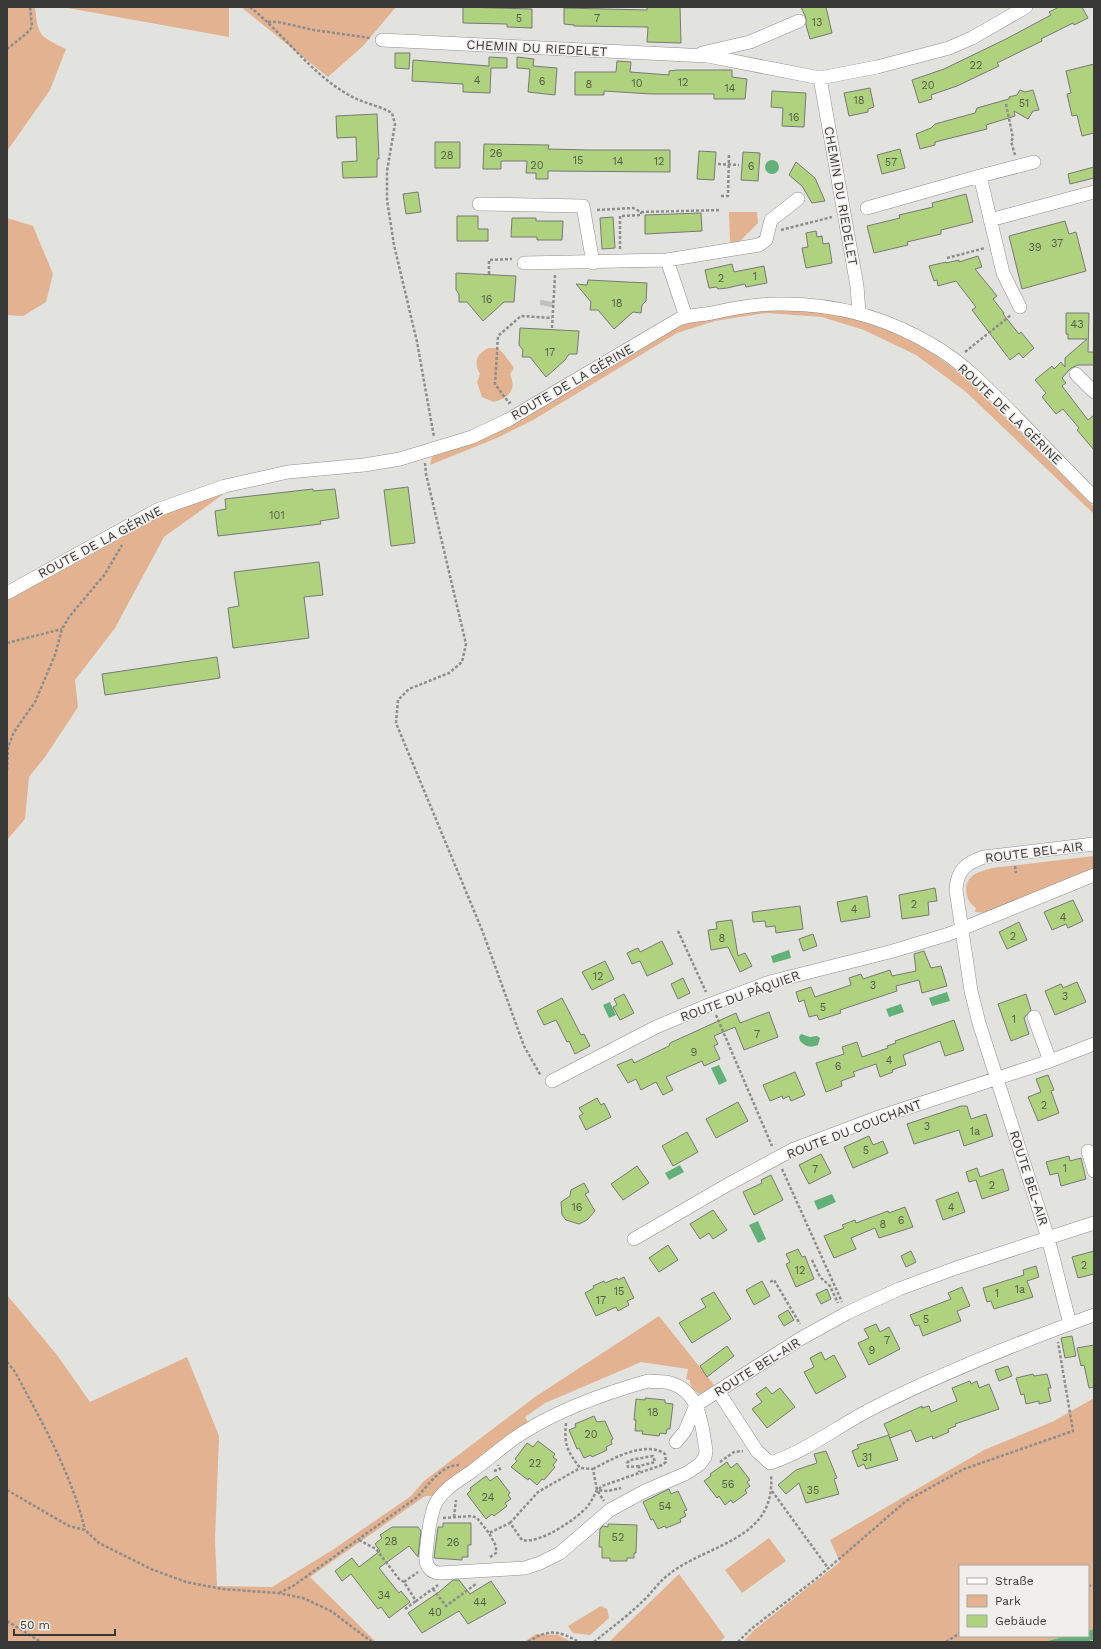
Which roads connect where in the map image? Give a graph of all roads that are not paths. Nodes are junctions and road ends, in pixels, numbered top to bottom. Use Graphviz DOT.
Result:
graph roads {
  1 [pos="1026,7"];
  2 [pos="799,21"];
  3 [pos="382,40"];
  4 [pos="692,55"];
  5 [pos="820,78"];
  6 [pos="1034,162"];
  7 [pos="980,176"];
  8 [pos="1094,192"];
  9 [pos="798,199"];
  10 [pos="479,204"];
  11 [pos="867,208"];
  12 [pos="990,220"];
  13 [pos="667,260"];
  14 [pos="593,262"];
  15 [pos="524,263"];
  16 [pos="1020,307"];
  17 [pos="859,313"];
  18 [pos="686,317"];
  19 [pos="1076,374"];
  20 [pos="1094,392"];
  21 [pos="1094,497"];
  22 [pos="7,593"];
  23 [pos="1094,844"];
  24 [pos="1094,875"];
  25 [pos="961,929"];
  26 [pos="1034,1017"];
  27 [pos="1094,1044"];
  28 [pos="1050,1060"];
  29 [pos="996,1078"];
  30 [pos="552,1081"];
  31 [pos="1088,1151"];
  32 [pos="1094,1171"];
  33 [pos="1094,1223"];
  34 [pos="1048,1238"];
  35 [pos="634,1239"];
  36 [pos="1094,1315"];
  37 [pos="1070,1324"];
  38 [pos="718,1391"];
  39 [pos="696,1405"];
  40 [pos="676,1442"];
  1 -- 5 [label="street, CHEMIN DU RIEDELET"];
  2 -- 4 [label="street, CHEMIN DU RIEDELET"];
  3 -- 4 [label="street, CHEMIN DU RIEDELET"];
  4 -- 5 [label="street, CHEMIN DU RIEDELET"];
  5 -- 17 [label="street, CHEMIN DU RIEDELET"];
  6 -- 7 [label="street"];
  7 -- 11 [label="street"];
  7 -- 12 [label="street"];
  8 -- 12 [label="street"];
  9 -- 13 [label="street"];
  10 -- 14 [label="street"];
  12 -- 16 [label="street"];
  13 -- 14 [label="street"];
  13 -- 18 [label="street"];
  14 -- 15 [label="street"];
  17 -- 18 [label="street, ROUTE DE LA GÉRINE"];
  17 -- 21 [label="street, ROUTE DE LA GÉRINE"];
  18 -- 22 [label="street, ROUTE DE LA GÉRINE"];
  19 -- 20 [label="street"];
  23 -- 25 [label="street, ROUTE BEL-AIR"];
  24 -- 25 [label="street, ROUTE DU PÂQUIER"];
  25 -- 29 [label="street, ROUTE BEL-AIR"];
  25 -- 30 [label="street, ROUTE DU PÂQUIER"];
  26 -- 28 [label="street"];
  27 -- 28 [label="street, ROUTE DU COUCHANT"];
  28 -- 29 [label="street, ROUTE DU COUCHANT"];
  29 -- 34 [label="street, ROUTE BEL-AIR"];
  29 -- 35 [label="street, ROUTE DU COUCHANT"];
  31 -- 32 [label="street"];
  33 -- 34 [label="street"];
  34 -- 37 [label="street"];
  34 -- 38 [label="street, ROUTE BEL-AIR"];
  36 -- 37 [label="street"];
  37 -- 38 [label="street"];
  38 -- 39 [label="street, ROUTE BEL-AIR"];
  39 -- 39 [label="street"];
  39 -- 40 [label="street"];
}
